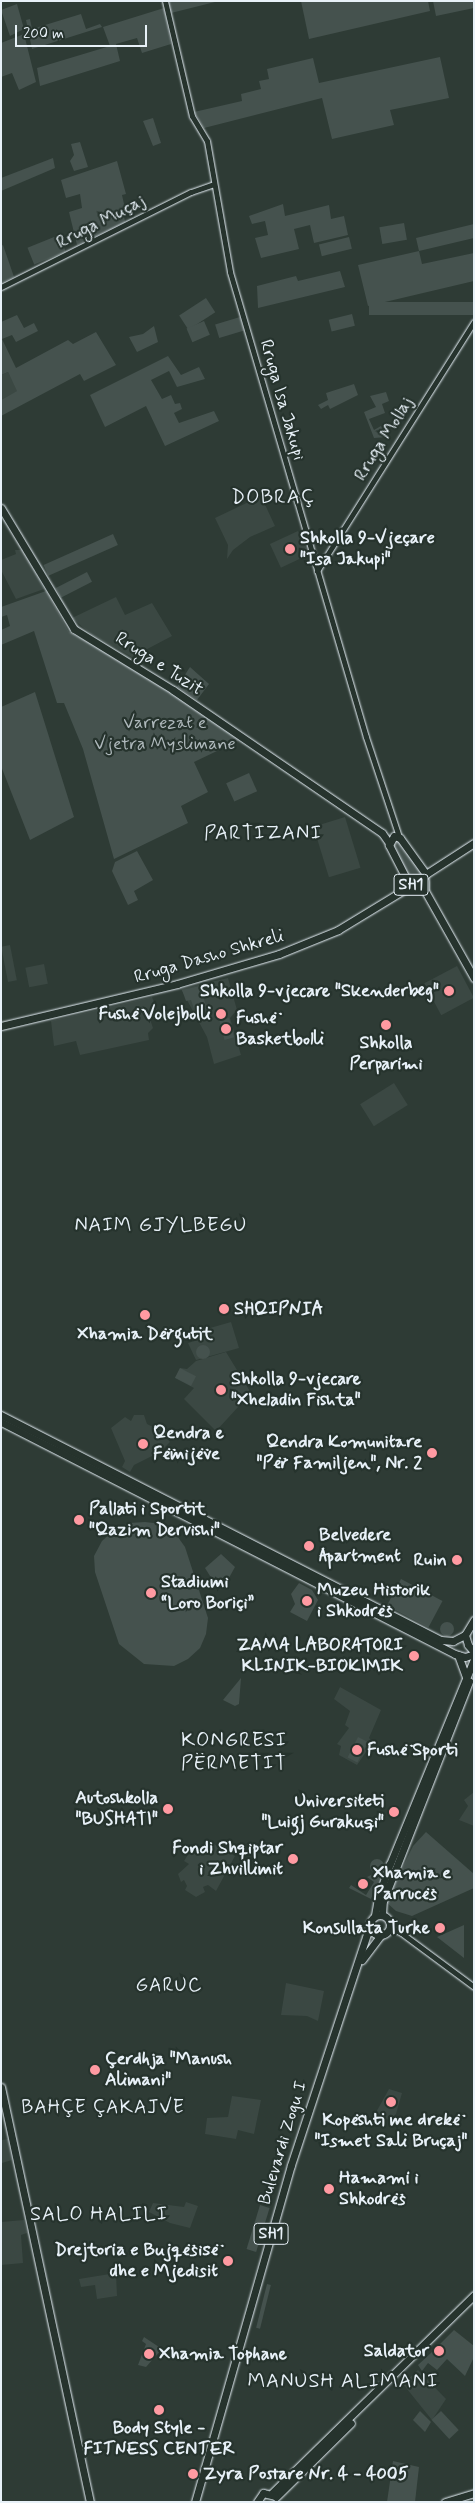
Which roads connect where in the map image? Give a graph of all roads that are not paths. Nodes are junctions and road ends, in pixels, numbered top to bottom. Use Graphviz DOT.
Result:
graph roads {
  1 [pos="165,1"];
  2 [pos="214,184"];
  3 [pos="1,287"];
  4 [pos="474,322"];
  5 [pos="1,508"];
  6 [pos="317,571"];
  7 [pos="382,833"];
  8 [pos="397,836"];
  9 [pos="389,843"];
  10 [pos="474,843"];
  11 [pos="426,877"];
  12 [pos="412,886"];
  13 [pos="425,891"];
  14 [pos="474,978"];
  15 [pos="1,1026"];
  16 [pos="1,1415"];
  17 [pos="1,1422"];
  18 [pos="474,1620"];
  19 [pos="465,1635"];
  20 [pos="446,1645"];
  21 [pos="474,1653"];
  22 [pos="458,1655"];
  23 [pos="474,1659"];
  24 [pos="474,1670"];
  25 [pos="466,1677"];
  26 [pos="379,1915"];
  27 [pos="370,1925"];
  28 [pos="390,1928"];
  29 [pos="381,1935"];
  30 [pos="356,1969"];
  31 [pos="474,1987"];
  32 [pos="1,2087"];
  33 [pos="474,2295"];
  34 [pos="474,2302"];
  35 [pos="474,2493"];
  36 [pos="275,2497"];
  37 [pos="90,2502"];
  38 [pos="195,2502"];
  39 [pos="257,2502"];
  40 [pos="445,2502"];
  1 -- 2 [label="street, Rruga Isa Jakupi"];
  2 -- 3 [label="street, Rruga Muçaj"];
  2 -- 6 [label="street, Rruga Isa Jakupi"];
  4 -- 6 [label="street, Rruga Mollaj"];
  5 -- 7 [label="main road, Rruga e Tuzit / SH1"];
  6 -- 8 [label="street, Rruga Isa Jakupi"];
  7 -- 8 [label="main road, SH1"];
  7 -- 9 [label="main road, SH1"];
  8 -- 9 [label="main road"];
  8 -- 11 [label="main road, SH1"];
  9 -- 12 [label="main road, SH1"];
  10 -- 11 [label="main road"];
  11 -- 12 [label="main road, SH1"];
  11 -- 13 [label="main road, SH1"];
  12 -- 13 [label="main road, SH1"];
  12 -- 15 [label="main road, Rruga Dasho Shkreli"];
  13 -- 14 [label="main road, SH1"];
  16 -- 20 [label="main road"];
  17 -- 20 [label="main road"];
  18 -- 19 [label="main road"];
  19 -- 20 [label="main road"];
  19 -- 21 [label="main road"];
  20 -- 22 [label="main road"];
  21 -- 22 [label="main road"];
  22 -- 25 [label="main road"];
  23 -- 25 [label="main road"];
  24 -- 26 [label="main road"];
  25 -- 26 [label="main road"];
  26 -- 27 [label="main road"];
  26 -- 28 [label="main road"];
  27 -- 29 [label="main road"];
  27 -- 30 [label="main road, Bulevardi Zogu I / SH1"];
  28 -- 29 [label="main road"];
  28 -- 31 [label="street"];
  29 -- 30 [label="main road, Bulevardi Zogu I / SH1"];
  30 -- 38 [label="main road, Bulevardi Zogu I / SH1"];
  32 -- 37 [label="main road"];
  33 -- 36 [label="main road"];
  34 -- 36 [label="main road"];
  35 -- 40 [label="main road"];
  36 -- 39 [label="main road"];
}
